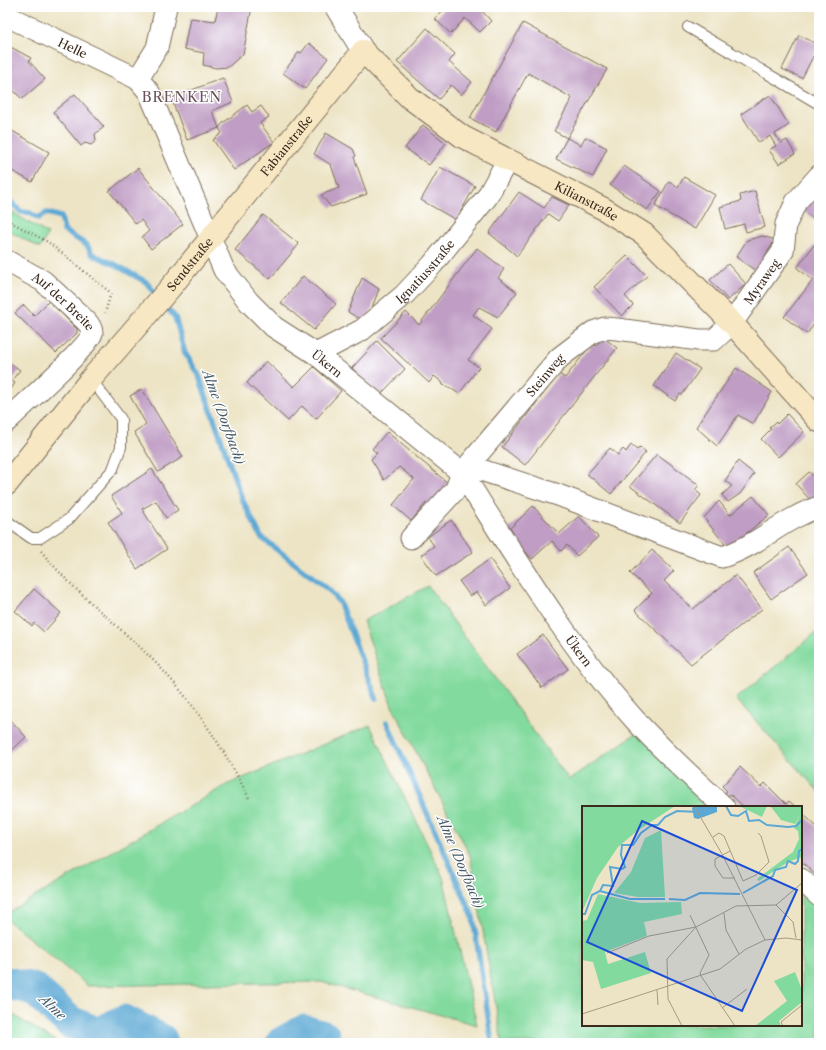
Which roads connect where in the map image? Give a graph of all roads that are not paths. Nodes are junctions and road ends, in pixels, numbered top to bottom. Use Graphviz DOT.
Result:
graph roads {
  1 [pos="166,7"];
  2 [pos="336,7"];
  3 [pos="7,16"];
  4 [pos="688,27"];
  5 [pos="363,50"];
  6 [pos="138,79"];
  7 [pos="819,104"];
  8 [pos="507,161"];
  9 [pos="819,176"];
  10 [pos="210,239"];
  11 [pos="7,261"];
  12 [pos="732,323"];
  13 [pos="316,354"];
  14 [pos="91,379"];
  15 [pos="7,421"];
  16 [pos="819,421"];
  17 [pos="462,474"];
  18 [pos="7,484"];
  19 [pos="819,507"];
  20 [pos="7,521"];
  21 [pos="411,538"];
  22 [pos="723,806"];
  23 [pos="802,881"];
  24 [pos="819,896"];
  1 -- 6 [label="street"];
  2 -- 5 [label="street, Kilianstraße"];
  3 -- 6 [label="street, Helle"];
  4 -- 7 [label="lane"];
  5 -- 8 [label="main road, Kilianstraße"];
  5 -- 10 [label="main road, Fabianstraße"];
  6 -- 10 [label="street, Sendstraße"];
  8 -- 12 [label="main road, Kilianstraße"];
  8 -- 13 [label="street, Ignatiusstraße"];
  9 -- 12 [label="street, Myraweg"];
  10 -- 13 [label="street, Ükern"];
  10 -- 14 [label="main road, Sendstraße"];
  11 -- 15 [label="street, Auf der Breite"];
  12 -- 16 [label="main road, Kilianstraße"];
  12 -- 17 [label="street, Steinweg"];
  13 -- 17 [label="street, Ükern"];
  14 -- 18 [label="main road, Sendstraße"];
  14 -- 20 [label="lane"];
  17 -- 19 [label="street"];
  17 -- 21 [label="street, Steinweg"];
  17 -- 22 [label="street, Ükern"];
  23 -- 24 [label="street"];
}
